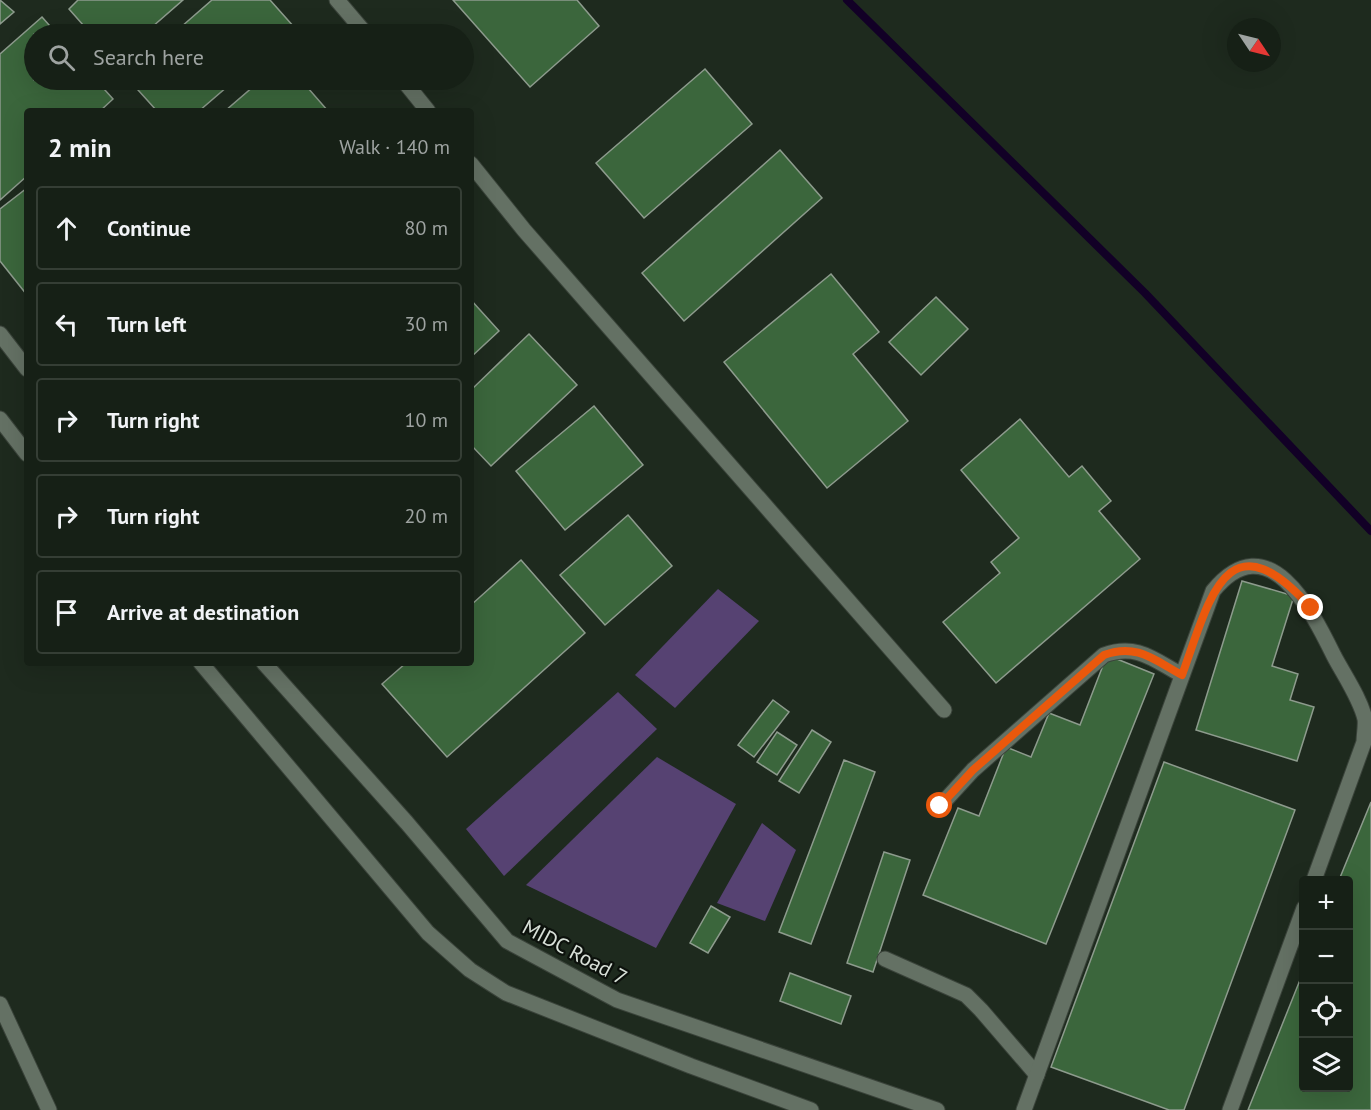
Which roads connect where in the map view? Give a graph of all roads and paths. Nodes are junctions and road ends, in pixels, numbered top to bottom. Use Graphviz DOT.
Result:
graph roads {
  1 [pos="337,0"];
  2 [pos="357,24"];
  3 [pos="411,90"];
  4 [pos="426,108"];
  5 [pos="474,168"];
  6 [pos="0,334"];
  7 [pos="24,365"];
  8 [pos="0,419"];
  9 [pos="24,450"];
  10 [pos="204,666"];
  11 [pos="267,666"];
  12 [pos="1182,675"];
  13 [pos="944,710"];
  14 [pos="940,806"];
  15 [pos="1315,876"];
  16 [pos="1299,922"];
  17 [pos="885,959"];
  18 [pos="0,1004"];
  19 [pos="1037,1075"];
  20 [pos="49,1110"];
  21 [pos="811,1110"];
  22 [pos="937,1110"];
  23 [pos="1024,1110"];
  24 [pos="1230,1110"];
  1 -- 2 [label="street"];
  3 -- 4 [label="street"];
  5 -- 13 [label="street"];
  6 -- 7 [label="street"];
  8 -- 9 [label="street"];
  10 -- 21 [label="street"];
  11 -- 22 [label="street, MIDC Road 7"];
  12 -- 14 [label="street"];
  12 -- 15 [label="street"];
  12 -- 19 [label="street"];
  16 -- 24 [label="street"];
  17 -- 19 [label="street"];
  18 -- 20 [label="street"];
  19 -- 23 [label="street"];
}
